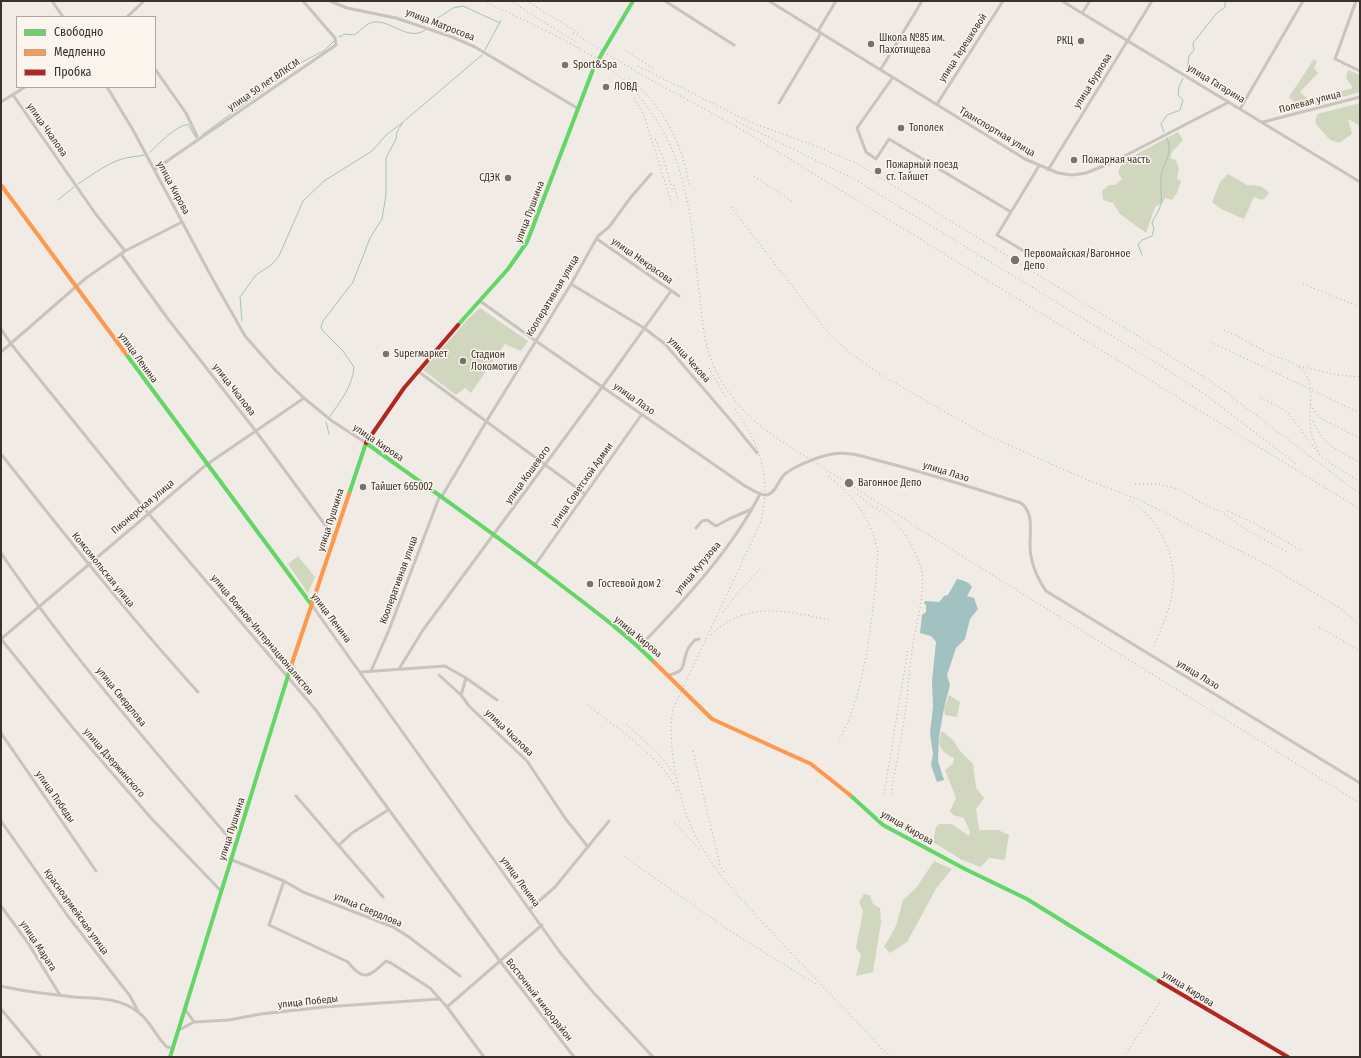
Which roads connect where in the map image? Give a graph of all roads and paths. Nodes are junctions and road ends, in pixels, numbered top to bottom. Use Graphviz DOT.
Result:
graph roads {
  1 [pos="52,1"];
  2 [pos="144,1"];
  3 [pos="303,1"];
  4 [pos="330,1"];
  5 [pos="633,1"];
  6 [pos="665,1"];
  7 [pos="769,1"];
  8 [pos="836,1"];
  9 [pos="922,1"];
  10 [pos="1003,1"];
  11 [pos="1062,1"];
  12 [pos="1090,1"];
  13 [pos="1152,1"];
  14 [pos="1303,1"];
  15 [pos="1356,1"];
  16 [pos="1082,13"];
  17 [pos="62,16"];
  18 [pos="128,16"];
  19 [pos="820,32"];
  20 [pos="1127,40"];
  21 [pos="734,45"];
  22 [pos="156,70"];
  23 [pos="881,70"];
  24 [pos="1360,71"];
  25 [pos="893,77"];
  26 [pos="24,88"];
  27 [pos="108,88"];
  28 [pos="13,95"];
  29 [pos="1360,97"];
  30 [pos="1,102"];
  31 [pos="1229,102"];
  32 [pos="779,103"];
  33 [pos="937,104"];
  34 [pos="578,108"];
  35 [pos="1240,108"];
  36 [pos="1263,122"];
  37 [pos="197,136"];
  38 [pos="1040,166"];
  39 [pos="154,170"];
  40 [pos="1048,170"];
  41 [pos="651,174"];
  42 [pos="1360,182"];
  43 [pos="1,186"];
  44 [pos="1011,212"];
  45 [pos="182,222"];
  46 [pos="597,239"];
  47 [pos="125,251"];
  48 [pos="1024,251"];
  49 [pos="121,254"];
  50 [pos="572,284"];
  51 [pos="76,287"];
  52 [pos="670,291"];
  53 [pos="679,296"];
  54 [pos="480,301"];
  55 [pos="644,328"];
  56 [pos="1,329"];
  57 [pos="536,341"];
  58 [pos="11,344"];
  59 [pos="1,352"];
  60 [pos="418,372"];
  61 [pos="603,386"];
  62 [pos="304,398"];
  63 [pos="642,414"];
  64 [pos="486,422"];
  65 [pos="255,430"];
  66 [pos="366,443"];
  67 [pos="1,454"];
  68 [pos="757,454"];
  69 [pos="545,464"];
  70 [pos="206,465"];
  71 [pos="585,494"];
  72 [pos="760,494"];
  73 [pos="441,496"];
  74 [pos="752,509"];
  75 [pos="148,513"];
  76 [pos="696,528"];
  77 [pos="494,534"];
  78 [pos="334,537"];
  79 [pos="1,553"];
  80 [pos="87,564"];
  81 [pos="535,565"];
  82 [pos="311,604"];
  83 [pos="39,606"];
  84 [pos="1,639"];
  85 [pos="699,639"];
  86 [pos="639,647"];
  87 [pos="399,669"];
  88 [pos="371,671"];
  89 [pos="361,672"];
  90 [pos="439,675"];
  91 [pos="669,675"];
  92 [pos="466,678"];
  93 [pos="288,679"];
  94 [pos="198,692"];
  95 [pos="461,695"];
  96 [pos="497,700"];
  97 [pos="1,733"];
  98 [pos="1360,783"];
  99 [pos="296,796"];
  100 [pos="388,810"];
  101 [pos="609,821"];
  102 [pos="1,822"];
  103 [pos="235,845"];
  104 [pos="340,846"];
  105 [pos="588,847"];
  106 [pos="230,859"];
  107 [pos="96,871"];
  108 [pos="284,881"];
  109 [pos="221,891"];
  110 [pos="383,897"];
  111 [pos="1,906"];
  112 [pos="530,909"];
  113 [pos="542,925"];
  114 [pos="500,961"];
  115 [pos="460,976"];
  116 [pos="1,986"];
  117 [pos="60,995"];
  118 [pos="439,998"];
  119 [pos="447,1007"];
  120 [pos="1,1009"];
  121 [pos="185,1009"];
  122 [pos="138,1011"];
  123 [pos="194,1022"];
  124 [pos="179,1030"];
  125 [pos="173,1048"];
  126 [pos="41,1057"];
  127 [pos="170,1057"];
  128 [pos="484,1057"];
  129 [pos="574,1057"];
  130 [pos="653,1057"];
  131 [pos="1288,1057"];
  1 -- 17 [label="street"];
  2 -- 18 [label="street"];
  3 -- 39 [label="street, улица 50 лет ВЛКСМ"];
  4 -- 34 [label="street, улица Матросова"];
  5 -- 34 [label="main road, улица Пушкина"];
  6 -- 21 [label="street"];
  7 -- 19 [label="street, Транспортная улица"];
  8 -- 19 [label="street"];
  9 -- 23 [label="street"];
  10 -- 33 [label="street, улица Терешковой"];
  11 -- 16 [label="street, улица Гагарина"];
  12 -- 16 [label="street"];
  13 -- 20 [label="street, улица Бурлова"];
  14 -- 35 [label="street"];
  15 -- 24 [label="street"];
  16 -- 20 [label="street, улица Гагарина"];
  19 -- 23 [label="street, Транспортная улица"];
  19 -- 32 [label="street"];
  20 -- 31 [label="street, улица Гагарина"];
  20 -- 40 [label="street, улица Бурлова"];
  22 -- 37 [label="street"];
  23 -- 25 [label="street, Транспортная улица"];
  25 -- 33 [label="street, Транспортная улица"];
  25 -- 44 [label="street"];
  26 -- 28 [label="street"];
  27 -- 39 [label="street, улица Кирова"];
  28 -- 30 [label="street"];
  28 -- 47 [label="street, улица Чкалова"];
  29 -- 36 [label="street, Полевая улица"];
  31 -- 35 [label="street, улица Гагарина"];
  31 -- 40 [label="street, Транспортная улица"];
  33 -- 38 [label="street, Транспортная улица"];
  34 -- 54 [label="main road, улица Пушкина"];
  35 -- 36 [label="street, улица Гагарина"];
  36 -- 42 [label="street, улица Гагарина"];
  38 -- 40 [label="street, Транспортная улица"];
  38 -- 44 [label="street"];
  39 -- 45 [label="street, улица Кирова"];
  41 -- 46 [label="street, Кооперативная улица"];
  43 -- 51 [label="main road, улица Ленина"];
  44 -- 48 [label="street"];
  45 -- 47 [label="street"];
  45 -- 62 [label="street, улица Кирова"];
  46 -- 50 [label="street, Кооперативная улица"];
  46 -- 52 [label="street, улица Некрасова"];
  47 -- 49 [label="street"];
  49 -- 51 [label="street"];
  49 -- 65 [label="street, улица Чкалова"];
  50 -- 55 [label="street, улица Чехова"];
  50 -- 57 [label="street, Кооперативная улица"];
  51 -- 58 [label="street"];
  51 -- 70 [label="main road, улица Ленина"];
  52 -- 53 [label="street, улица Некрасова"];
  52 -- 55 [label="street, улица Кошевого"];
  54 -- 57 [label="street, улица Лазо"];
  54 -- 60 [label="main road, улица Пушкина"];
  55 -- 61 [label="street, улица Кошевого"];
  55 -- 68 [label="street, улица Чехова"];
  56 -- 58 [label="street, улица Воинов-Интернационалистов"];
  57 -- 61 [label="street, улица Лазо"];
  57 -- 64 [label="street, Кооперативная улица"];
  58 -- 59 [label="street"];
  58 -- 75 [label="street, улица Воинов-Интернационалистов"];
  60 -- 64 [label="street"];
  60 -- 66 [label="main road, улица Пушкина"];
  61 -- 63 [label="street, улица Лазо"];
  61 -- 69 [label="street, улица Кошевого"];
  62 -- 65 [label="street, Пионерская улица"];
  62 -- 66 [label="street, улица Кирова"];
  63 -- 71 [label="street, улица Советской Армии"];
  63 -- 72 [label="street, улица Лазо"];
  64 -- 69 [label="street"];
  64 -- 73 [label="street, Кооперативная улица"];
  65 -- 70 [label="street, Пионерская улица"];
  65 -- 78 [label="street, улица Чкалова"];
  66 -- 73 [label="main road, улица Кирова"];
  66 -- 78 [label="main road, улица Пушкина"];
  67 -- 80 [label="street, Комсомольская улица"];
  69 -- 71 [label="street"];
  69 -- 77 [label="street, улица Кошевого"];
  70 -- 75 [label="street, Пионерская улица"];
  70 -- 82 [label="main road, улица Ленина"];
  71 -- 81 [label="street, улица Советской Армии"];
  72 -- 74 [label="street, улица Кутузова"];
  72 -- 98 [label="street, улица Лазо"];
  73 -- 77 [label="main road, улица Кирова"];
  73 -- 88 [label="street, Кооперативная улица"];
  74 -- 76 [label="street"];
  74 -- 86 [label="street, улица Кутузова"];
  75 -- 80 [label="street, Пионерская улица"];
  75 -- 93 [label="street, улица Воинов-Интернационалистов"];
  77 -- 81 [label="main road, улица Кирова"];
  77 -- 87 [label="street, улица Кошевого"];
  78 -- 82 [label="main road, улица Пушкина"];
  79 -- 83 [label="street, улица Свердлова"];
  80 -- 83 [label="street, Пионерская улица"];
  80 -- 94 [label="street, Комсомольская улица"];
  81 -- 86 [label="main road, улица Кирова"];
  82 -- 89 [label="street, улица Ленина"];
  82 -- 93 [label="main road, улица Пушкина"];
  83 -- 84 [label="street, Пионерская улица"];
  83 -- 103 [label="street, улица Свердлова"];
  84 -- 109 [label="street, улица Дзержинского"];
  85 -- 91 [label="street"];
  86 -- 91 [label="main road, улица Кирова"];
  87 -- 88 [label="street"];
  87 -- 92 [label="street"];
  88 -- 89 [label="street"];
  89 -- 112 [label="street, улица Ленина"];
  90 -- 95 [label="street, улица Чкалова"];
  91 -- 131 [label="main road, улица Кирова"];
  92 -- 95 [label="street"];
  92 -- 96 [label="street"];
  93 -- 100 [label="street, улица Воинов-Интернационалистов"];
  93 -- 103 [label="main road, улица Пушкина"];
  95 -- 105 [label="street, улица Чкалова"];
  97 -- 107 [label="street, улица Победы"];
  99 -- 104 [label="street"];
  100 -- 104 [label="street"];
  100 -- 114 [label="street, улица Воинов-Интернационалистов"];
  101 -- 105 [label="street"];
  102 -- 122 [label="street, Красноармейская улица"];
  103 -- 106 [label="main road, улица Пушкина"];
  104 -- 110 [label="street"];
  105 -- 112 [label="street"];
  106 -- 108 [label="street, улица Свердлова"];
  106 -- 109 [label="main road, улица Пушкина"];
  108 -- 115 [label="street, улица Свердлова"];
  108 -- 118 [label="street"];
  109 -- 121 [label="main road, улица Пушкина"];
  111 -- 117 [label="street, улица Марата"];
  112 -- 113 [label="street, улица Ленина"];
  113 -- 114 [label="street"];
  113 -- 130 [label="street, улица Ленина"];
  114 -- 119 [label="street, Восточный микрорайон"];
  114 -- 129 [label="street, Восточный микрорайон"];
  116 -- 117 [label="street"];
  117 -- 122 [label="street"];
  118 -- 119 [label="street"];
  118 -- 123 [label="street, улица Победы"];
  119 -- 128 [label="street"];
  120 -- 126 [label="street"];
  121 -- 123 [label="street"];
  121 -- 124 [label="main road, улица Пушкина"];
  122 -- 125 [label="street"];
  123 -- 124 [label="street"];
  124 -- 125 [label="main road, улица Пушкина"];
  125 -- 127 [label="main road, улица Пушкина"];
}
